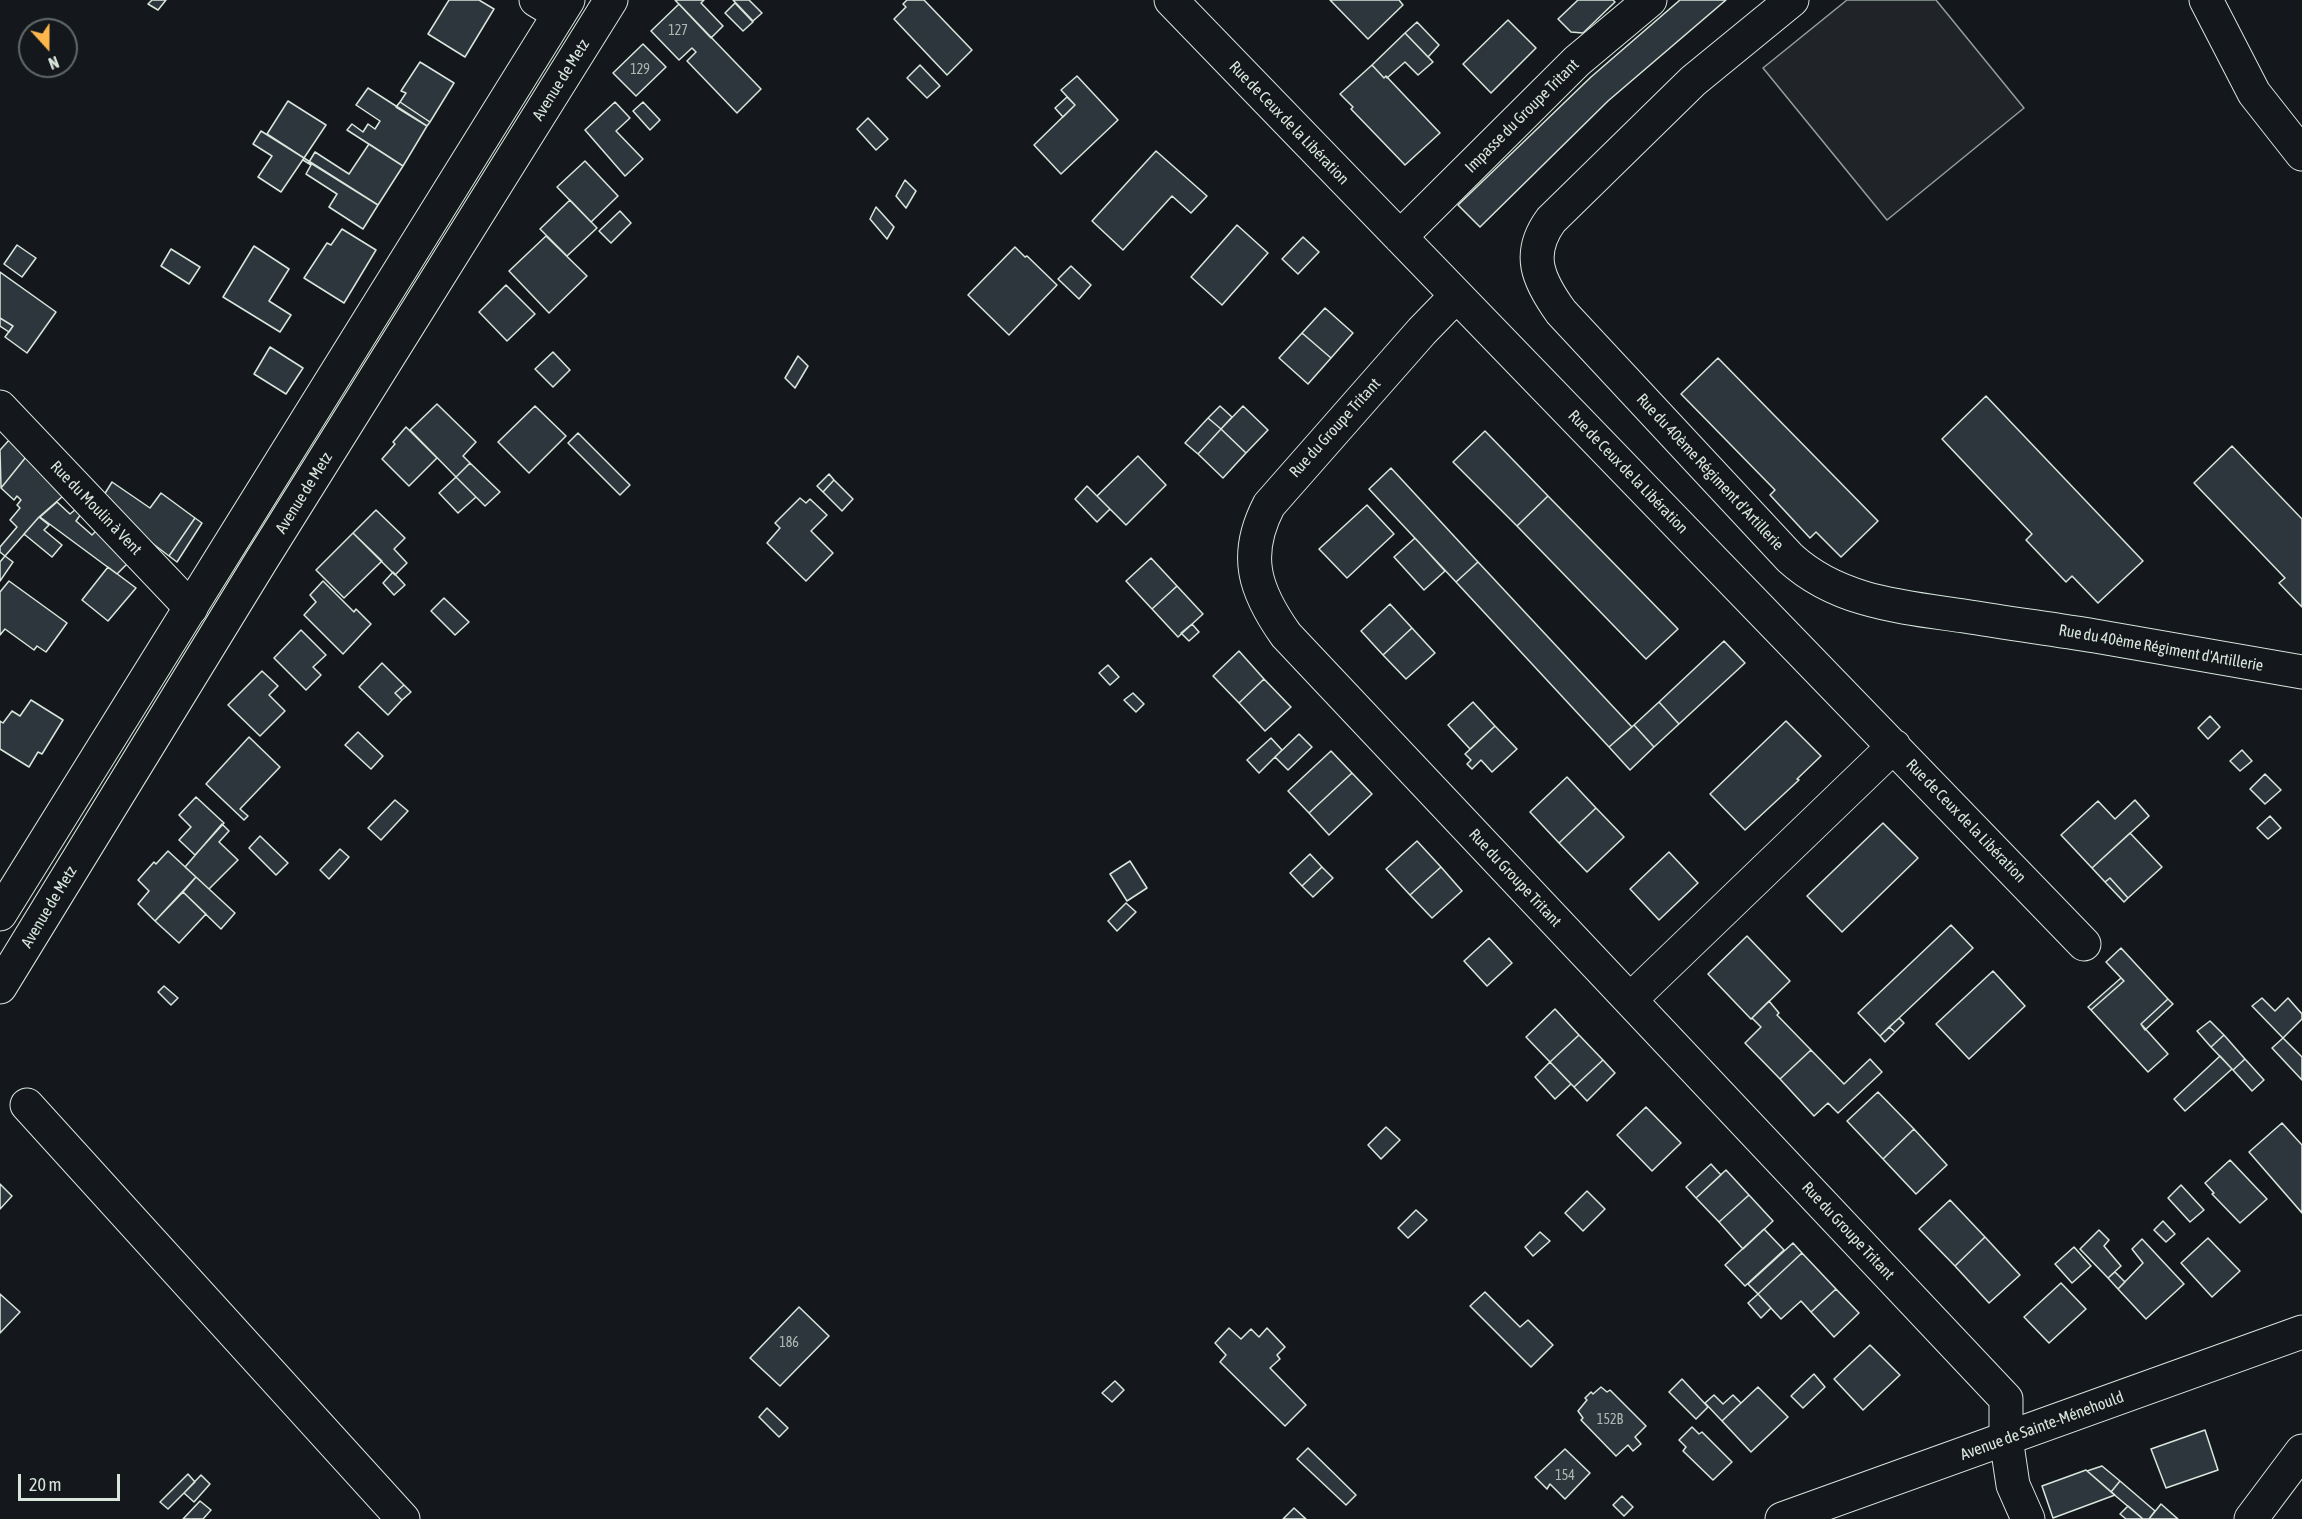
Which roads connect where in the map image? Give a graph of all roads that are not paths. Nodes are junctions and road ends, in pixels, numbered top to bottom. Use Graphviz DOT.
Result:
graph roads {
  1 [pos="611,0"];
  2 [pos="1171,0"];
  3 [pos="1650,0"];
  4 [pos="1792,0"];
  5 [pos="2206,0"];
  6 [pos="554,4"];
  7 [pos="2302,154"];
  8 [pos="1400,237"];
  9 [pos="1456,296"];
  10 [pos="0,407"];
  11 [pos="191,608"];
  12 [pos="2302,672"];
  13 [pos="1894,746"];
  14 [pos="0,914"];
  15 [pos="2085,944"];
  16 [pos="0,987"];
  17 [pos="1630,1000"];
  18 [pos="27,1105"];
  19 [pos="2302,1332"];
  20 [pos="2006,1438"];
  21 [pos="2302,1451"];
  22 [pos="403,1519"];
  23 [pos="1782,1519"];
  24 [pos="2028,1519"];
  25 [pos="2251,1519"];
  1 -- 16 [label="street, Avenue de Metz"];
  2 -- 8 [label="street, Rue de Ceux de la Libération"];
  3 -- 8 [label="street, Impasse du Groupe Tritant"];
  4 -- 12 [label="street, Rue du 40ème Régiment d'Artillerie"];
  5 -- 7 [label="street"];
  6 -- 11 [label="street"];
  8 -- 9 [label="street, Rue de Ceux de la Libération"];
  9 -- 13 [label="street, Rue de Ceux de la Libération"];
  9 -- 17 [label="street, Rue du Groupe Tritant"];
  10 -- 11 [label="street, Rue du Moulin à Vent"];
  11 -- 14 [label="street"];
  13 -- 15 [label="street, Rue de Ceux de la Libération"];
  13 -- 17 [label="street"];
  17 -- 20 [label="street, Rue du Groupe Tritant"];
  18 -- 22 [label="street"];
  19 -- 20 [label="street, Avenue de Sainte-Ménehould"];
  20 -- 23 [label="street, Avenue de Sainte-Ménehould"];
  20 -- 24 [label="street, Rue du Groupe Tritant"];
  21 -- 25 [label="street"];
}
